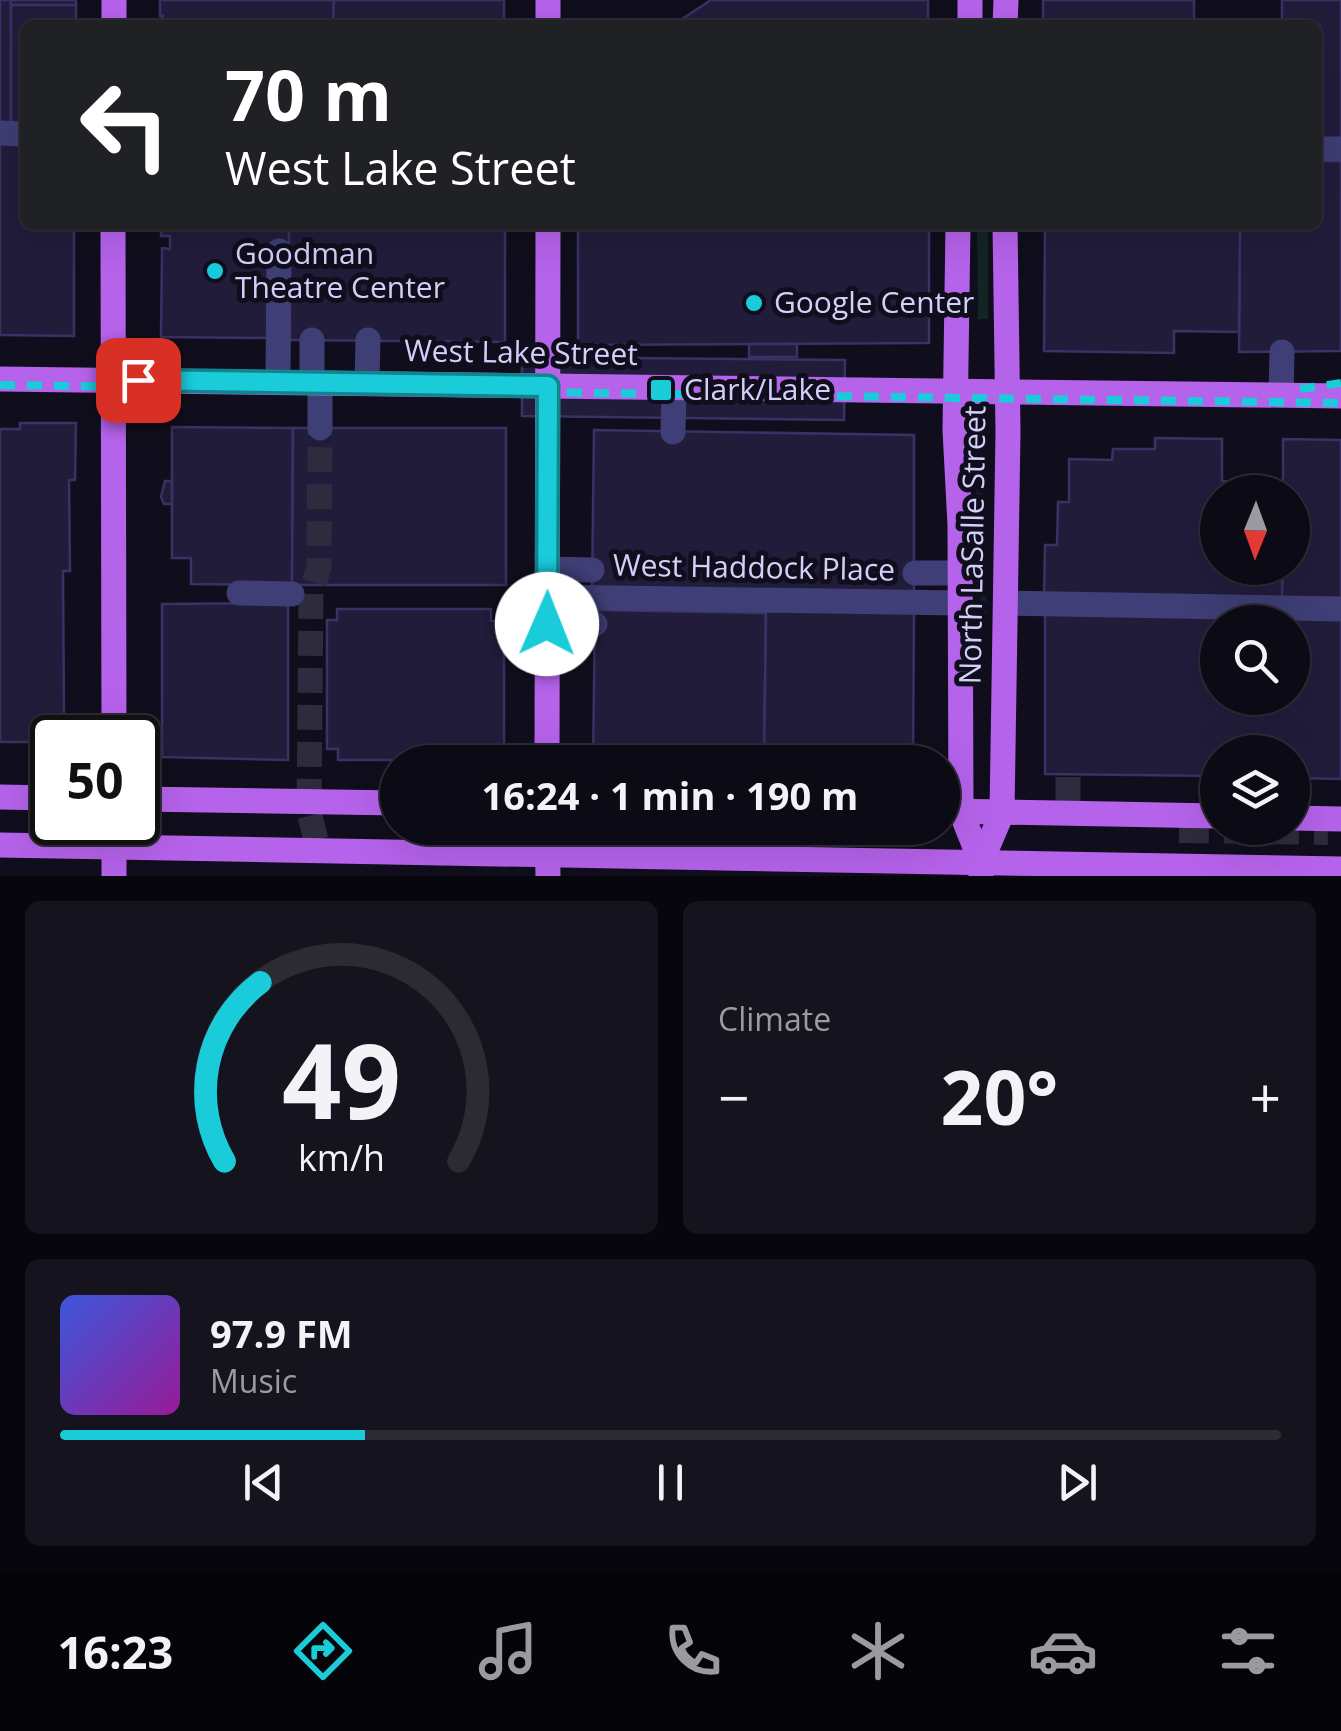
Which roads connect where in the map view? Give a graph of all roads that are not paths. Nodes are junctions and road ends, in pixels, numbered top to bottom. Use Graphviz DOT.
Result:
graph roads {
  1 [pos="113,230"];
  2 [pos="548,230"];
  3 [pos="958,230"];
  4 [pos="1006,230"];
  5 [pos="280,251"];
  6 [pos="312,340"];
  7 [pos="368,340"];
  8 [pos="1282,352"];
  9 [pos="0,379"];
  10 [pos="115,380"];
  11 [pos="278,382"];
  12 [pos="316,382"];
  13 [pos="367,383"];
  14 [pos="548,386"];
  15 [pos="674,388"];
  16 [pos="956,391"];
  17 [pos="1008,392"];
  18 [pos="1281,394"];
  19 [pos="1341,396"];
  20 [pos="320,428"];
  21 [pos="673,432"];
  22 [pos="548,569"];
  23 [pos="592,570"];
  24 [pos="915,573"];
  25 [pos="961,573"];
  26 [pos="239,593"];
  27 [pos="292,594"];
  28 [pos="547,597"];
  29 [pos="960,603"];
  30 [pos="1006,604"];
  31 [pos="1341,609"];
  32 [pos="547,624"];
  33 [pos="595,624"];
  34 [pos="114,715"];
  35 [pos="547,745"];
  36 [pos="955,745"];
  37 [pos="0,796"];
  38 [pos="30,797"];
  39 [pos="160,799"];
  40 [pos="380,803"];
  41 [pos="960,812"];
  42 [pos="1002,813"];
  43 [pos="1200,816"];
  44 [pos="1310,818"];
  45 [pos="1341,819"];
  46 [pos="960,828"];
  47 [pos="160,838"];
  48 [pos="30,843"];
  49 [pos="114,845"];
  50 [pos="0,846"];
  51 [pos="548,866"];
  52 [pos="981,869"];
  53 [pos="1341,869"];
  54 [pos="114,876"];
  1 -- 10 [label="main road"];
  2 -- 14 [label="main road"];
  3 -- 16 [label="main road, North LaSalle Street"];
  4 -- 17 [label="main road, North LaSalle Street"];
  5 -- 11 [label="street"];
  6 -- 12 [label="street"];
  7 -- 13 [label="street"];
  8 -- 18 [label="street"];
  9 -- 10 [label="main road, West Lake Street"];
  10 -- 11 [label="main road, West Lake Street"];
  10 -- 34 [label="main road"];
  11 -- 12 [label="main road, West Lake Street"];
  12 -- 13 [label="main road, West Lake Street"];
  12 -- 20 [label="street"];
  13 -- 14 [label="main road, West Lake Street"];
  14 -- 15 [label="main road, West Lake Street"];
  14 -- 22 [label="main road"];
  15 -- 16 [label="main road, West Lake Street"];
  15 -- 21 [label="street"];
  16 -- 17 [label="main road, West Lake Street"];
  16 -- 25 [label="main road, North LaSalle Street"];
  17 -- 18 [label="main road, West Lake Street"];
  17 -- 30 [label="main road, North LaSalle Street"];
  18 -- 19 [label="main road, West Lake Street"];
  22 -- 23 [label="street"];
  22 -- 28 [label="main road"];
  24 -- 25 [label="street"];
  25 -- 29 [label="main road, North LaSalle Street"];
  26 -- 27 [label="street"];
  28 -- 29 [label="street, West Haddock Place"];
  28 -- 32 [label="main road"];
  29 -- 36 [label="main road, North LaSalle Street"];
  30 -- 31 [label="street"];
  30 -- 42 [label="main road, North LaSalle Street"];
  32 -- 33 [label="street"];
  32 -- 35 [label="main road"];
  37 -- 38 [label="main road"];
  39 -- 40 [label="main road"];
  41 -- 42 [label="main road"];
  42 -- 43 [label="main road"];
  42 -- 52 [label="main road, North LaSalle Street"];
  44 -- 45 [label="main road"];
  46 -- 52 [label="main road, North LaSalle Street"];
  47 -- 51 [label="main road"];
  48 -- 50 [label="main road"];
  49 -- 54 [label="main road"];
  51 -- 52 [label="main road"];
  52 -- 53 [label="main road"];
}
